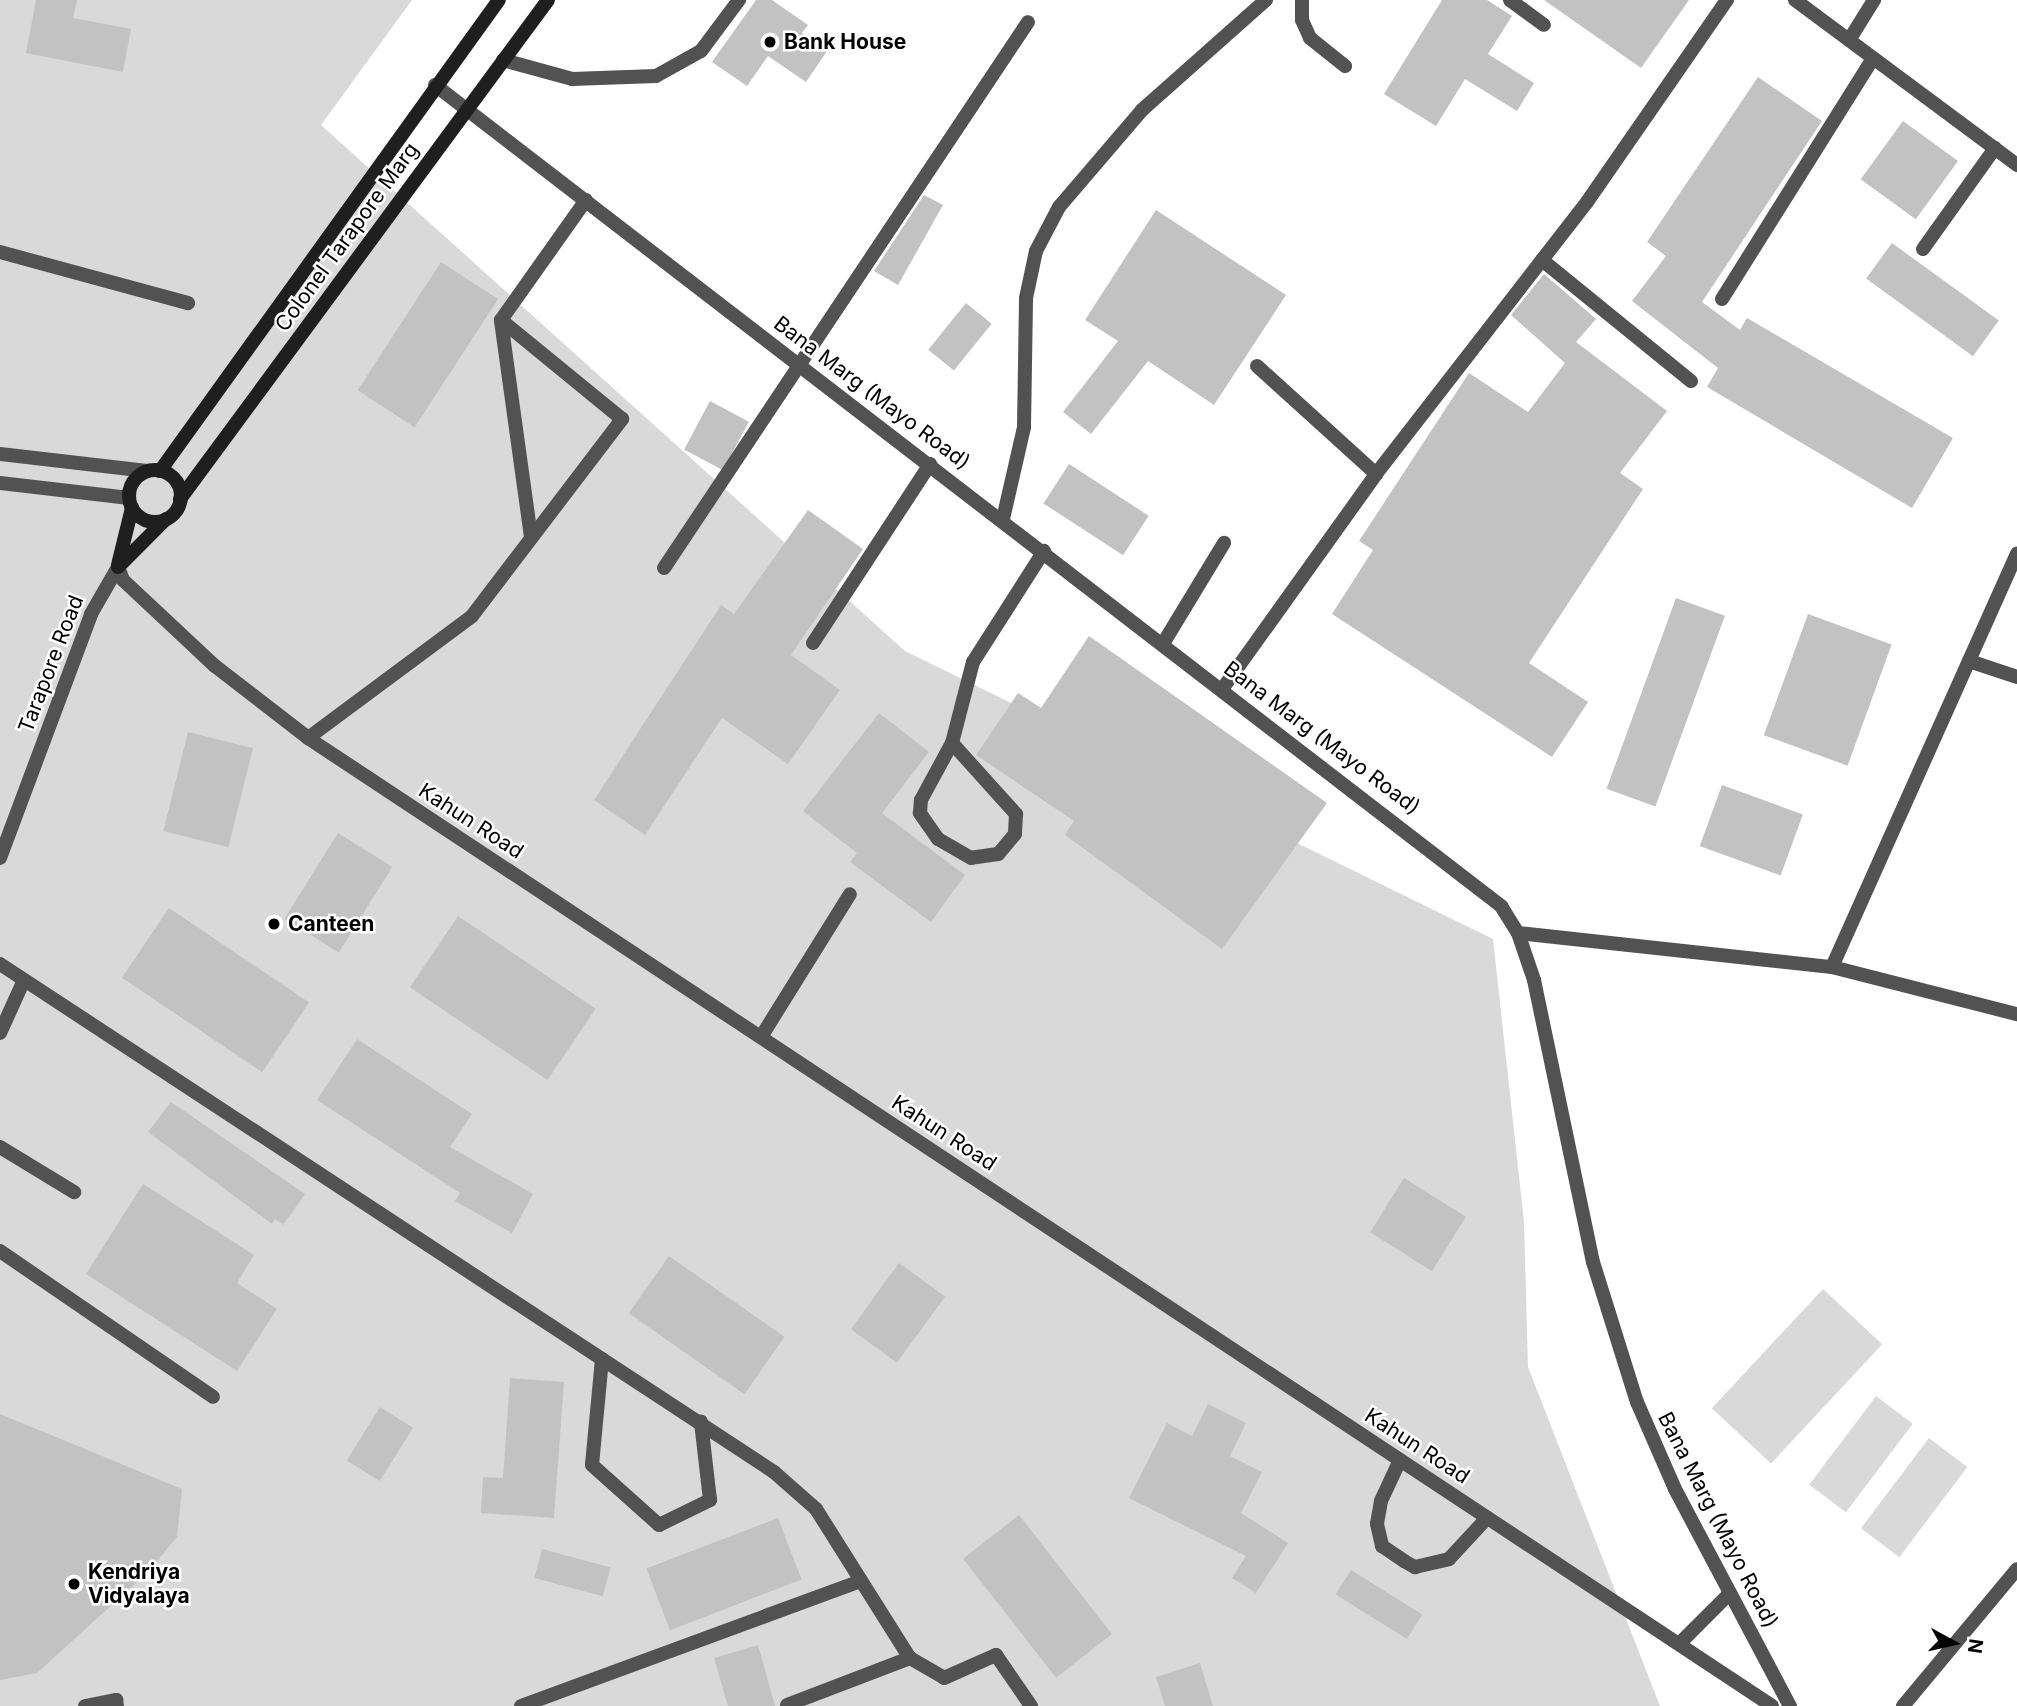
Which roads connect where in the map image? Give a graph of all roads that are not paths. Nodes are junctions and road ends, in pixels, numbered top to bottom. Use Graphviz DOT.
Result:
graph roads {
  1 [pos="499,0"];
  2 [pos="548,0"];
  3 [pos="739,0"];
  4 [pos="1266,0"];
  5 [pos="1302,0"];
  6 [pos="1510,0"];
  7 [pos="1727,0"];
  8 [pos="1795,0"];
  9 [pos="1874,0"];
  10 [pos="1028,22"];
  11 [pos="1544,25"];
  12 [pos="1851,37"];
  13 [pos="1873,58"];
  14 [pos="503,60"];
  15 [pos="1345,66"];
  16 [pos="435,85"];
  17 [pos="467,109"];
  18 [pos="1995,148"];
  19 [pos="2017,165"];
  20 [pos="586,200"];
  21 [pos="1923,249"];
  22 [pos="0,252"];
  23 [pos="1542,260"];
  24 [pos="1722,299"];
  25 [pos="188,303"];
  26 [pos="501,320"];
  27 [pos="1257,366"];
  28 [pos="803,367"];
  29 [pos="1691,381"];
  30 [pos="0,454"];
  31 [pos="930,464"];
  32 [pos="154,471"];
  33 [pos="1376,474"];
  34 [pos="0,484"];
  35 [pos="180,499"];
  36 [pos="131,503"];
  37 [pos="166,519"];
  38 [pos="1003,519"];
  39 [pos="531,537"];
  40 [pos="1224,543"];
  41 [pos="1044,551"];
  42 [pos="2017,553"];
  43 [pos="118,566"];
  44 [pos="664,568"];
  45 [pos="1164,642"];
  46 [pos="813,643"];
  47 [pos="1969,661"];
  48 [pos="2017,677"];
  49 [pos="1223,688"];
  50 [pos="308,738"];
  51 [pos="952,743"];
  52 [pos="0,858"];
  53 [pos="850,894"];
  54 [pos="1518,933"];
  55 [pos="0,964"];
  56 [pos="1832,967"];
  57 [pos="24,980"];
  58 [pos="2017,1014"];
  59 [pos="0,1032"];
  60 [pos="761,1037"];
  61 [pos="0,1147"];
  62 [pos="74,1192"];
  63 [pos="0,1251"];
  64 [pos="603,1359"];
  65 [pos="213,1396"];
  66 [pos="701,1422"];
  67 [pos="1400,1460"];
  68 [pos="1488,1518"];
  69 [pos="2017,1569"];
  70 [pos="861,1581"];
  71 [pos="1730,1593"];
  72 [pos="1678,1644"];
  73 [pos="911,1658"];
  74 [pos="787,1705"];
  75 [pos="85,1706"];
  76 [pos="117,1706"];
  77 [pos="521,1706"];
  78 [pos="1031,1706"];
  79 [pos="1772,1706"];
  80 [pos="1790,1706"];
  81 [pos="1903,1706"];
  1 -- 16 [label="main road, Colonel Tarapore Marg"];
  2 -- 14 [label="main road, Colonel Tarapore Marg"];
  3 -- 14 [label="street"];
  4 -- 38 [label="street"];
  5 -- 15 [label="street"];
  6 -- 11 [label="street"];
  7 -- 23 [label="street"];
  8 -- 12 [label="street"];
  9 -- 12 [label="street"];
  10 -- 28 [label="street"];
  12 -- 13 [label="street"];
  13 -- 18 [label="street"];
  13 -- 24 [label="street"];
  14 -- 17 [label="main road, Colonel Tarapore Marg"];
  16 -- 17 [label="street, Bana Marg (Mayo Road)"];
  16 -- 32 [label="main road, Colonel Tarapore Marg"];
  17 -- 20 [label="street, Bana Marg (Mayo Road)"];
  17 -- 35 [label="main road, Colonel Tarapore Marg"];
  18 -- 19 [label="street"];
  18 -- 21 [label="street"];
  20 -- 26 [label="street"];
  20 -- 28 [label="street, Bana Marg (Mayo Road)"];
  22 -- 25 [label="street"];
  23 -- 29 [label="street"];
  23 -- 33 [label="street"];
  26 -- 39 [label="street"];
  26 -- 39 [label="street"];
  27 -- 33 [label="street"];
  28 -- 31 [label="street, Bana Marg (Mayo Road)"];
  28 -- 44 [label="street"];
  30 -- 32 [label="street"];
  31 -- 38 [label="street, Bana Marg (Mayo Road)"];
  31 -- 46 [label="street"];
  32 -- 35 [label="main road"];
  32 -- 36 [label="main road"];
  33 -- 49 [label="street"];
  34 -- 36 [label="street"];
  35 -- 37 [label="main road"];
  36 -- 37 [label="main road"];
  36 -- 43 [label="main road"];
  37 -- 43 [label="main road"];
  38 -- 41 [label="street, Bana Marg (Mayo Road)"];
  39 -- 50 [label="street"];
  40 -- 45 [label="street"];
  41 -- 45 [label="street, Bana Marg (Mayo Road)"];
  41 -- 51 [label="street"];
  42 -- 47 [label="street"];
  43 -- 50 [label="street, Kahun Road"];
  43 -- 52 [label="street, Tarapore Road"];
  45 -- 49 [label="street, Bana Marg (Mayo Road)"];
  47 -- 48 [label="street"];
  47 -- 56 [label="street"];
  49 -- 54 [label="street, Bana Marg (Mayo Road)"];
  50 -- 60 [label="street, Kahun Road"];
  51 -- 51 [label="street"];
  53 -- 60 [label="street"];
  54 -- 56 [label="street"];
  54 -- 71 [label="street, Bana Marg (Mayo Road)"];
  55 -- 57 [label="street"];
  56 -- 58 [label="street"];
  57 -- 59 [label="street"];
  57 -- 64 [label="street"];
  60 -- 67 [label="street, Kahun Road"];
  61 -- 62 [label="street"];
  63 -- 65 [label="street"];
  64 -- 66 [label="street"];
  64 -- 66 [label="street"];
  66 -- 70 [label="street"];
  67 -- 68 [label="street, Kahun Road"];
  67 -- 68 [label="street"];
  68 -- 72 [label="street, Kahun Road"];
  69 -- 81 [label="street"];
  70 -- 73 [label="street"];
  70 -- 77 [label="street"];
  71 -- 72 [label="street"];
  71 -- 80 [label="street, Bana Marg (Mayo Road)"];
  72 -- 79 [label="street, Kahun Road"];
  73 -- 74 [label="street"];
  73 -- 78 [label="street"];
  75 -- 76 [label="street"];
}
